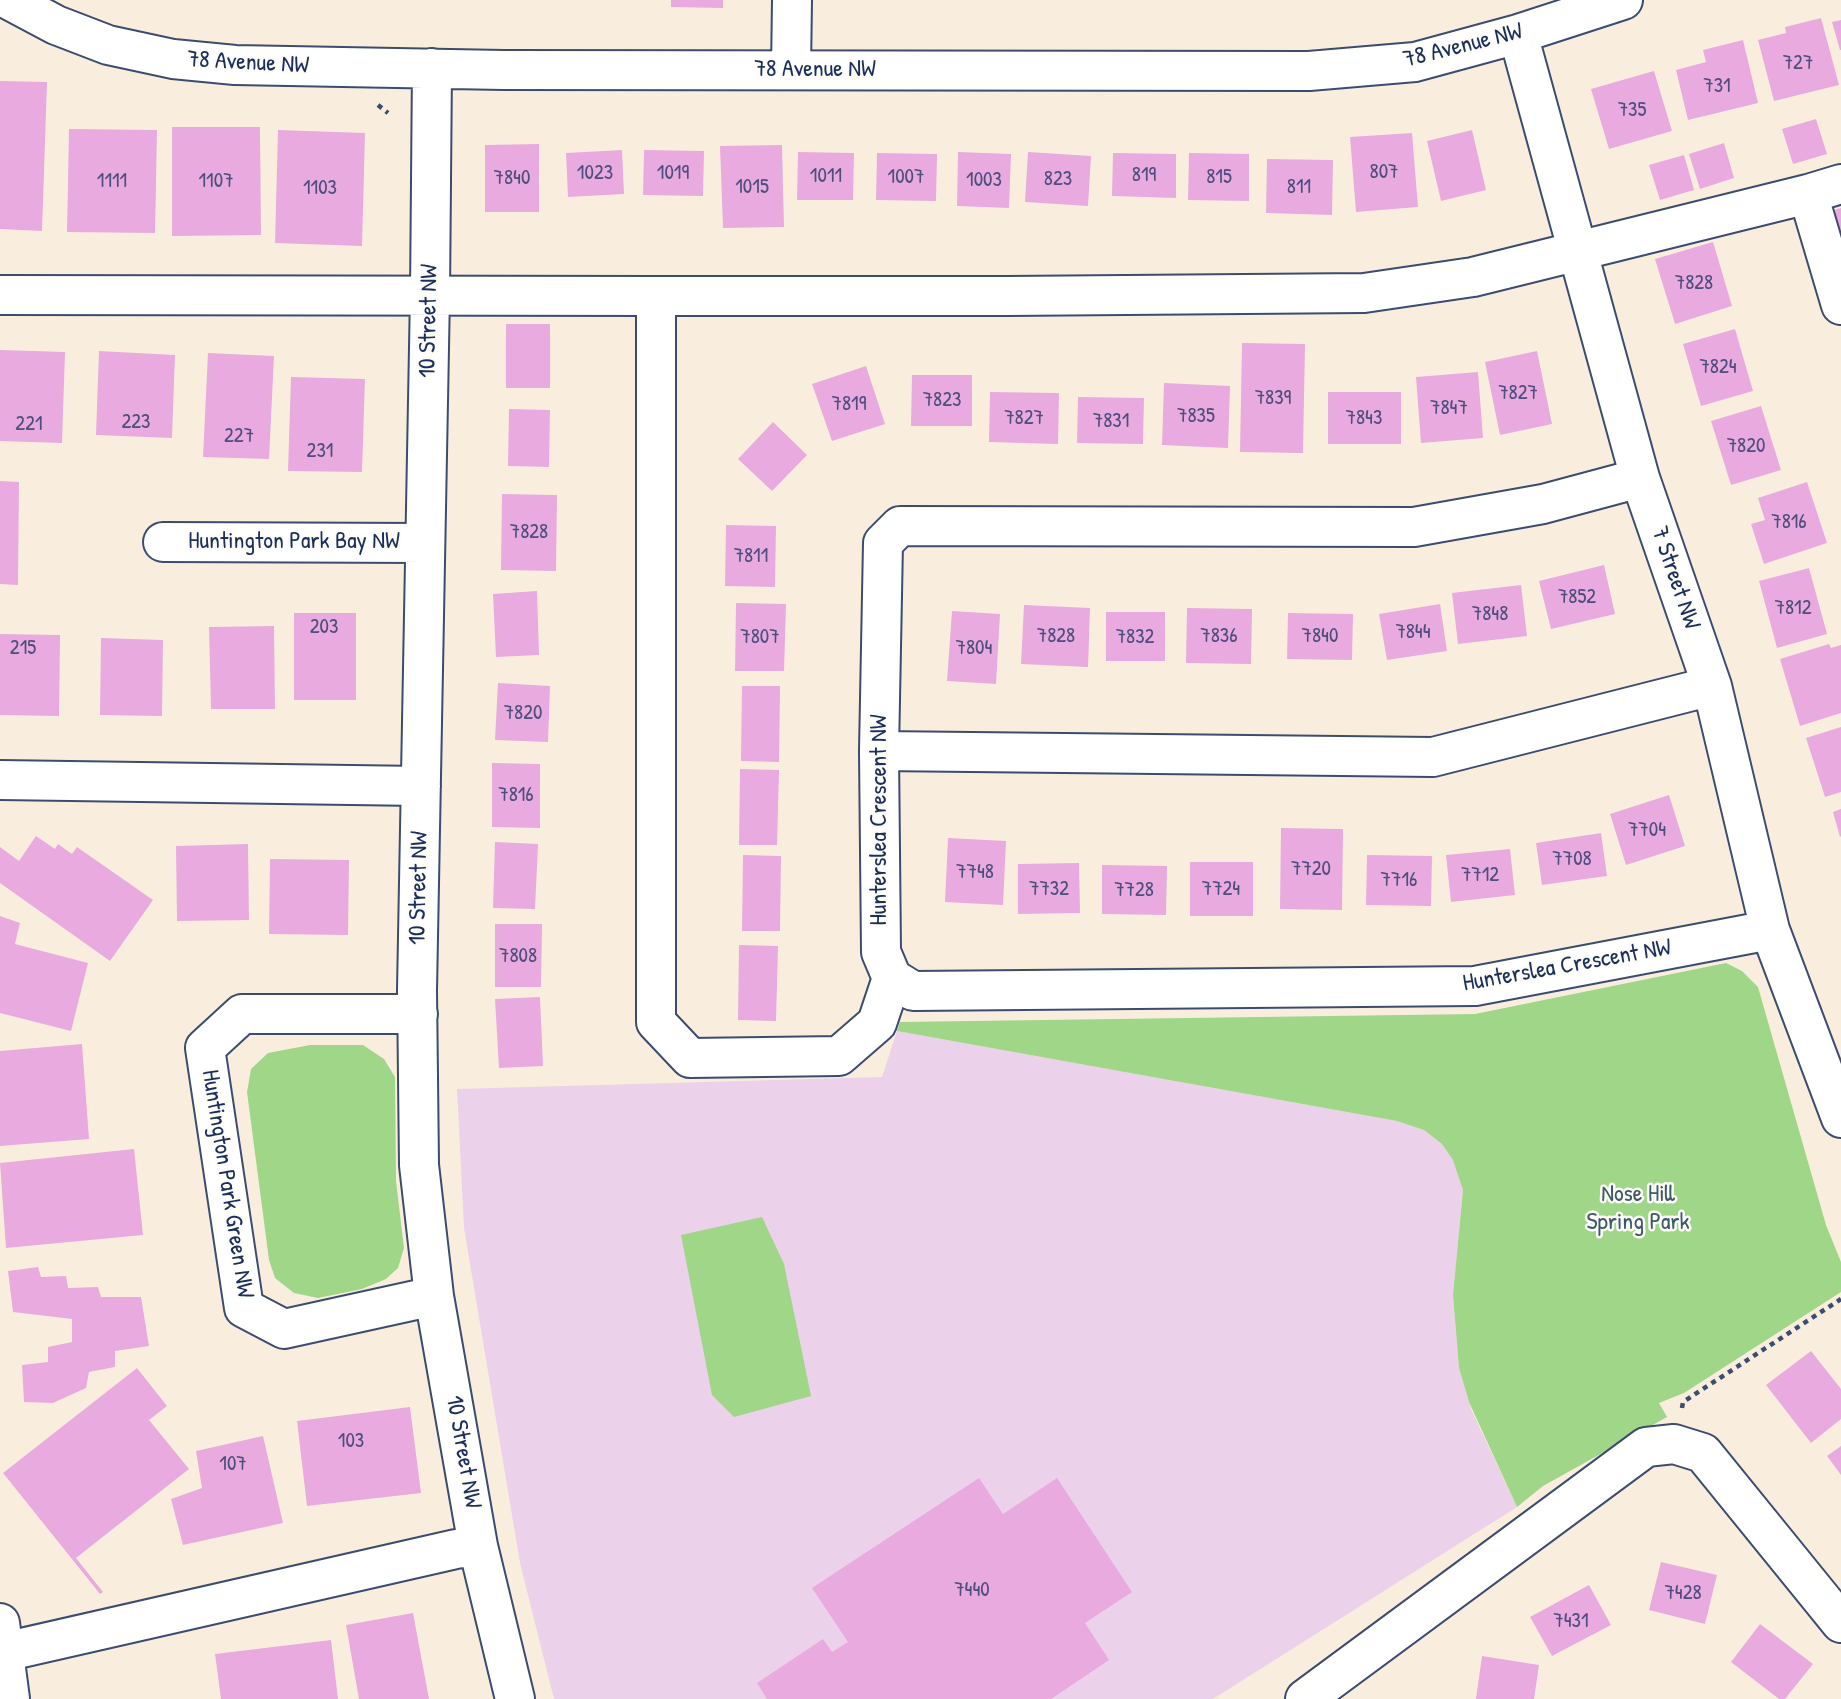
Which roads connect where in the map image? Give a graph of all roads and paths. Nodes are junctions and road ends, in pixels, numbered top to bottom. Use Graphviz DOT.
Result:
graph roads {
  1 [pos="9,0"];
  2 [pos="792,0"];
  3 [pos="1623,0"];
  4 [pos="1518,34"];
  5 [pos="432,68"];
  6 [pos="791,70"];
  7 [pos="1824,189"];
  8 [pos="1579,252"];
  9 [pos="430,294"];
  10 [pos="0,295"];
  11 [pos="656,296"];
  12 [pos="1841,305"];
  13 [pos="1640,478"];
  14 [pos="163,542"];
  15 [pos="425,543"];
  16 [pos="1712,686"];
  17 [pos="878,751"];
  18 [pos="0,780"];
  19 [pos="421,786"];
  20 [pos="1770,930"];
  21 [pos="892,978"];
  22 [pos="418,1014"];
  23 [pos="1841,1118"];
  24 [pos="434,1296"];
  25 [pos="1841,1299"];
  26 [pos="1674,1444"];
  27 [pos="478,1546"];
  28 [pos="1841,1623"];
  29 [pos="2,1638"];
  30 [pos="1317,1695"];
  31 [pos="10,1699"];
  32 [pos="515,1699"];
  1 -- 5 [label="street, 78 Avenue NW"];
  2 -- 6 [label="street"];
  3 -- 4 [label="street, 78 Avenue NW"];
  4 -- 6 [label="street, 78 Avenue NW"];
  4 -- 8 [label="street, 7 Street NW"];
  5 -- 6 [label="street, 78 Avenue NW"];
  5 -- 9 [label="street, 10 Street NW"];
  7 -- 8 [label="street"];
  7 -- 12 [label="street"];
  8 -- 11 [label="street"];
  8 -- 13 [label="street, 7 Street NW"];
  9 -- 10 [label="street"];
  9 -- 11 [label="street"];
  9 -- 15 [label="street, 10 Street NW"];
  11 -- 21 [label="street"];
  13 -- 16 [label="street, 7 Street NW"];
  13 -- 17 [label="street, Hunterslea Crescent NW"];
  14 -- 15 [label="street, Huntington Park Bay NW"];
  15 -- 19 [label="street, 10 Street NW"];
  16 -- 17 [label="street"];
  16 -- 20 [label="street, 7 Street NW"];
  17 -- 21 [label="street, Hunterslea Crescent NW"];
  18 -- 19 [label="street"];
  19 -- 22 [label="street, 10 Street NW"];
  20 -- 21 [label="street, Hunterslea Crescent NW"];
  20 -- 23 [label="street, 7 Street NW"];
  22 -- 24 [label="street, 10 Street NW"];
  22 -- 24 [label="street, Huntington Park Green NW"];
  24 -- 27 [label="street, 10 Street NW"];
  25 -- 26 [label="path"];
  26 -- 28 [label="street"];
  26 -- 30 [label="street"];
  27 -- 29 [label="street"];
  27 -- 32 [label="street, 10 Street NW"];
  29 -- 31 [label="street"];
}
